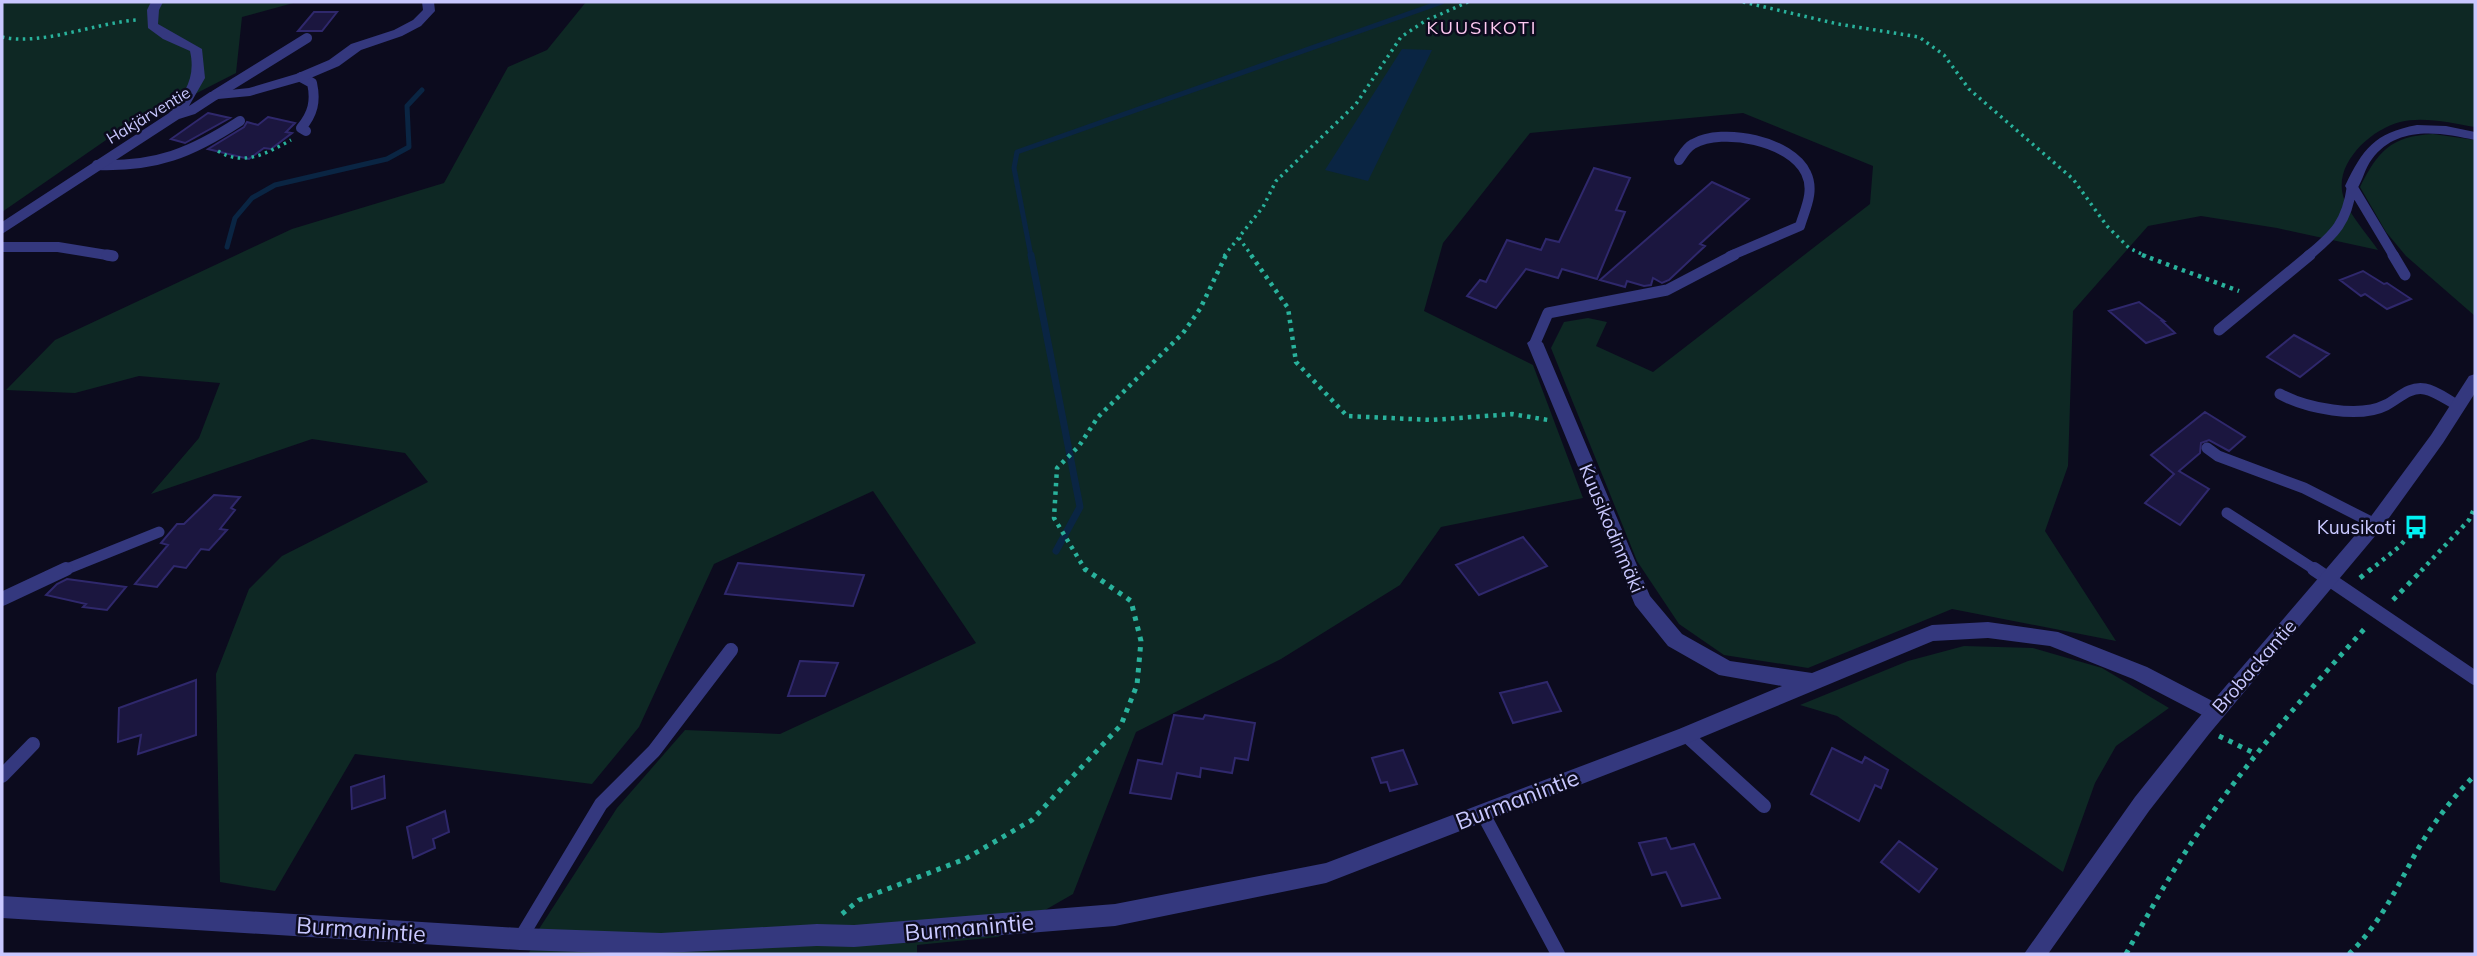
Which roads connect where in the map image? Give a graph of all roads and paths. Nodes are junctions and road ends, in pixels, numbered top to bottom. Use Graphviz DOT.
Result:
graph roads {
  1 [pos="157,2"];
  2 [pos="428,2"];
  3 [pos="1468,2"];
  4 [pos="1743,2"];
  5 [pos="152,20"];
  6 [pos="2,37"];
  7 [pos="307,38"];
  8 [pos="301,77"];
  9 [pos="215,95"];
  10 [pos="174,116"];
  11 [pos="240,121"];
  12 [pos="306,131"];
  13 [pos="2475,136"];
  14 [pos="205,144"];
  15 [pos="1679,160"];
  16 [pos="97,165"];
  17 [pos="2352,186"];
  18 [pos="2,229"];
  19 [pos="1239,238"];
  20 [pos="2,247"];
  21 [pos="113,256"];
  22 [pos="2405,275"];
  23 [pos="2257,299"];
  24 [pos="2220,330"];
  25 [pos="1535,343"];
  26 [pos="2475,380"];
  27 [pos="2280,394"];
  28 [pos="2459,406"];
  29 [pos="1567,423"];
  30 [pos="2207,448"];
  31 [pos="2475,507"];
  32 [pos="2227,513"];
  33 [pos="2375,524"];
  34 [pos="2416,527"];
  35 [pos="159,533"];
  36 [pos="2338,584"];
  37 [pos="2,599"];
  38 [pos="2380,612"];
  39 [pos="731,650"];
  40 [pos="2475,678"];
  41 [pos="1813,682"];
  42 [pos="2214,712"];
  43 [pos="1686,735"];
  44 [pos="33,744"];
  45 [pos="2475,775"];
  46 [pos="2,776"];
  47 [pos="1764,806"];
  48 [pos="1482,812"];
  49 [pos="2,907"];
  50 [pos="817,934"];
  51 [pos="520,939"];
  52 [pos="1559,954"];
  53 [pos="2035,954"];
  54 [pos="2126,954"];
  55 [pos="2349,954"];
  1 -- 5 [label="street"];
  2 -- 8 [label="street, Hakjärventie"];
  3 -- 19 [label="path"];
  4 -- 23 [label="path"];
  5 -- 6 [label="path"];
  5 -- 10 [label="street"];
  7 -- 9 [label="lane"];
  8 -- 9 [label="street, Hakjärventie"];
  8 -- 12 [label="lane"];
  9 -- 10 [label="street, Hakjärventie"];
  10 -- 16 [label="street, Hakjärventie"];
  11 -- 14 [label="lane"];
  12 -- 14 [label="path"];
  13 -- 17 [label="street"];
  14 -- 16 [label="lane"];
  15 -- 25 [label="lane"];
  16 -- 18 [label="street, Hakjärventie"];
  17 -- 22 [label="lane"];
  17 -- 23 [label="lane"];
  19 -- 29 [label="path"];
  19 -- 50 [label="path"];
  20 -- 21 [label="lane"];
  23 -- 24 [label="lane"];
  25 -- 29 [label="street, Kuusikodinmäki"];
  26 -- 28 [label="street, Brobackantie"];
  27 -- 28 [label="lane"];
  28 -- 33 [label="street, Brobackantie"];
  29 -- 41 [label="street, Kuusikodinmäki"];
  30 -- 33 [label="lane"];
  31 -- 38 [label="path"];
  32 -- 36 [label="lane"];
  33 -- 36 [label="street, Brobackantie"];
  34 -- 36 [label="path"];
  35 -- 37 [label="lane"];
  36 -- 38 [label="lane"];
  36 -- 42 [label="street, Brobackantie"];
  38 -- 40 [label="lane"];
  38 -- 54 [label="path"];
  39 -- 51 [label="lane"];
  41 -- 42 [label="street"];
  41 -- 43 [label="street, Burmanintie"];
  42 -- 53 [label="street, Brobackantie"];
  43 -- 47 [label="lane"];
  43 -- 48 [label="street, Burmanintie"];
  44 -- 46 [label="lane"];
  45 -- 55 [label="path"];
  48 -- 50 [label="street, Burmanintie"];
  48 -- 52 [label="lane"];
  49 -- 51 [label="street, Burmanintie"];
  50 -- 51 [label="street, Burmanintie"];
}
